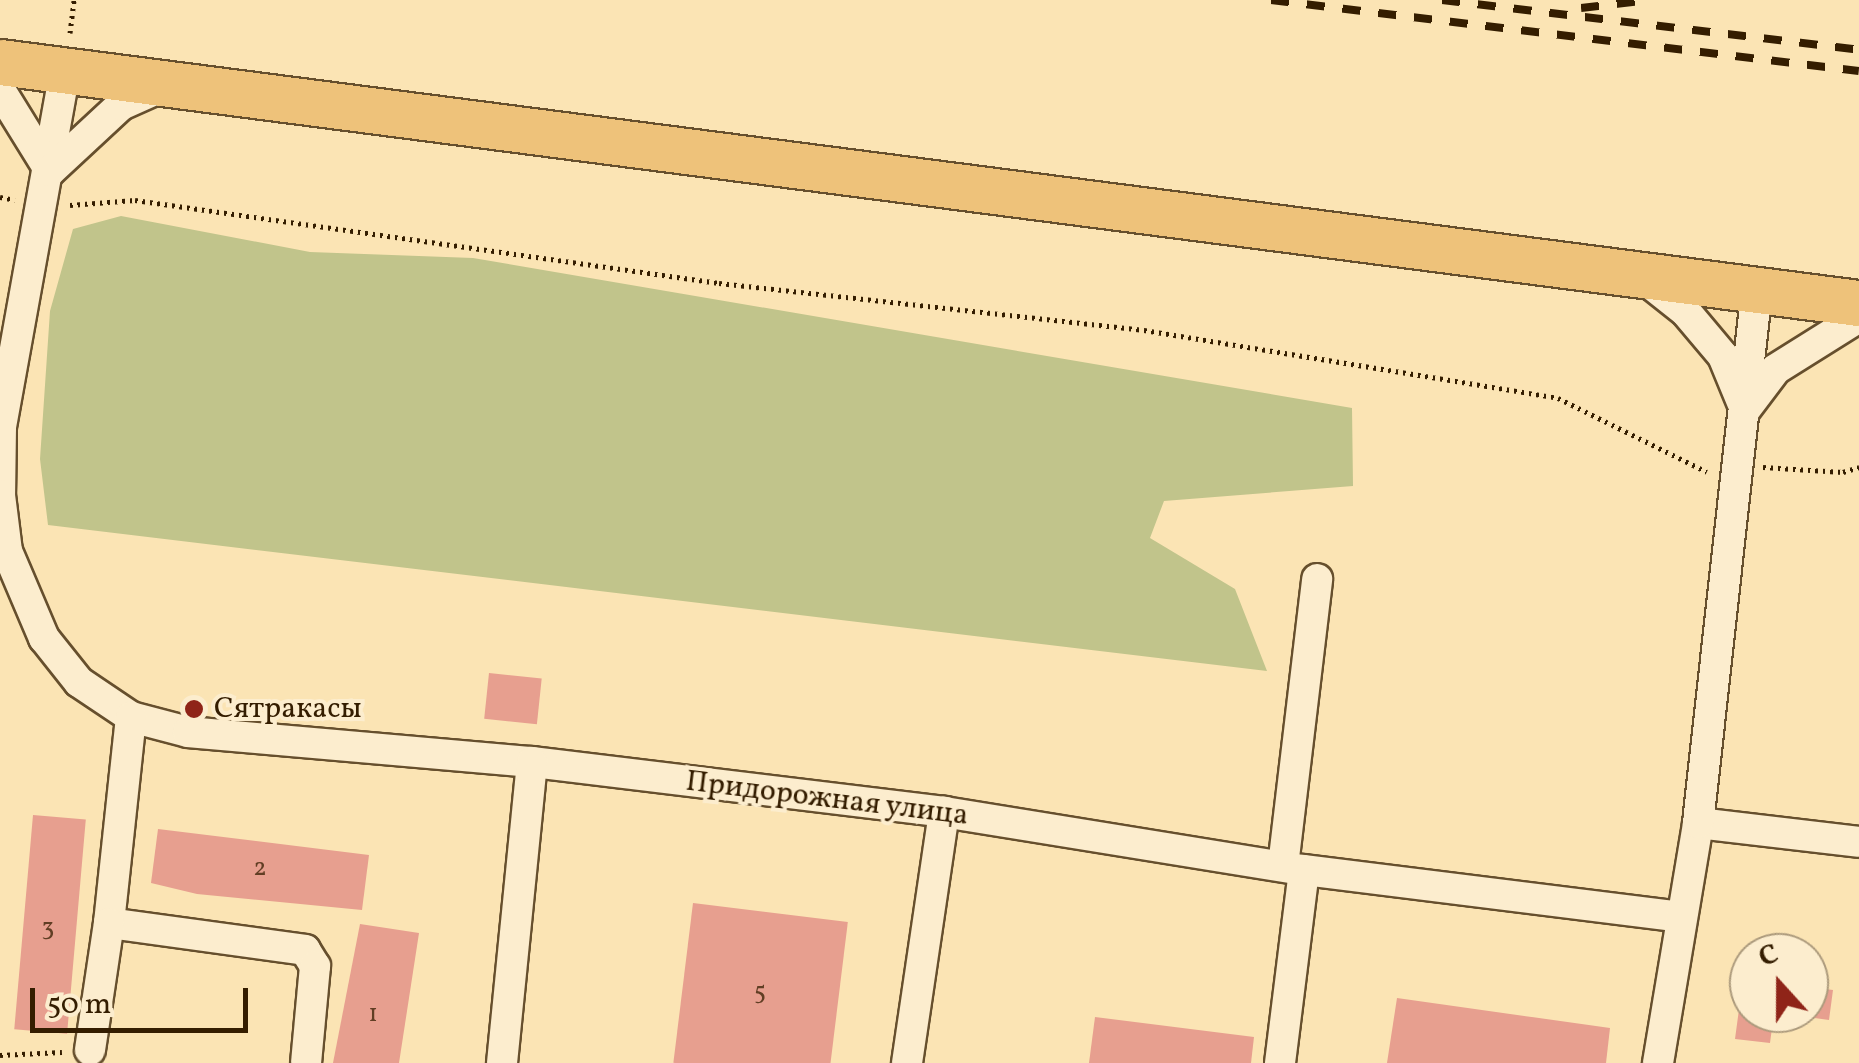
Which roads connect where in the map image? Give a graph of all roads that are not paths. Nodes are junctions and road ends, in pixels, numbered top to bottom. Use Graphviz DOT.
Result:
graph roads {
  1 [pos="0,62"];
  2 [pos="65,71"];
  3 [pos="169,84"];
  4 [pos="0,90"];
  5 [pos="50,171"];
  6 [pos="1639,275"];
  7 [pos="1757,289"];
  8 [pos="1859,302"];
  9 [pos="1859,316"];
  10 [pos="1745,410"];
  11 [pos="1318,579"];
  12 [pos="12,610"];
  13 [pos="132,717"];
  14 [pos="532,762"];
  15 [pos="944,812"];
  16 [pos="1698,823"];
  17 [pos="1859,842"];
  18 [pos="1294,868"];
  19 [pos="1680,917"];
  20 [pos="109,924"];
  21 [pos="90,1050"];
  22 [pos="306,1063"];
  23 [pos="502,1063"];
  24 [pos="907,1063"];
  25 [pos="1280,1063"];
  26 [pos="1658,1063"];
  1 -- 2 [label="highway"];
  2 -- 3 [label="highway"];
  2 -- 5 [label="street, Придорожная улица"];
  3 -- 5 [label="street"];
  3 -- 6 [label="highway"];
  4 -- 5 [label="street"];
  5 -- 12 [label="street, Придорожная улица"];
  6 -- 7 [label="highway"];
  6 -- 10 [label="street"];
  7 -- 8 [label="highway"];
  7 -- 10 [label="street"];
  9 -- 10 [label="street"];
  10 -- 16 [label="street"];
  11 -- 18 [label="street"];
  12 -- 13 [label="street, Придорожная улица"];
  13 -- 14 [label="street, Придорожная улица"];
  13 -- 20 [label="street"];
  14 -- 15 [label="street, Придорожная улица"];
  14 -- 23 [label="street"];
  15 -- 18 [label="street, Придорожная улица"];
  15 -- 24 [label="street"];
  16 -- 17 [label="street"];
  16 -- 19 [label="street"];
  18 -- 19 [label="street, Придорожная улица"];
  18 -- 25 [label="street"];
  19 -- 26 [label="street"];
  20 -- 21 [label="street"];
  20 -- 22 [label="street"];
}
